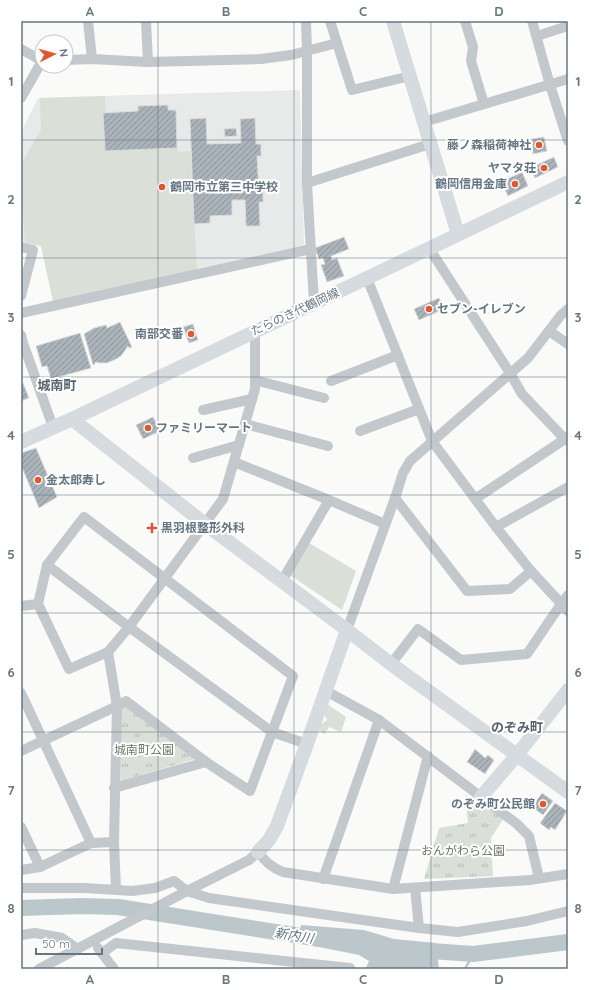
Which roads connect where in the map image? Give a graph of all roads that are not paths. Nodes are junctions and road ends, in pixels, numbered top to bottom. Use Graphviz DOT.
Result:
graph roads {
  1 [pos="88,21"];
  2 [pos="146,21"];
  3 [pos="306,21"];
  4 [pos="330,21"];
  5 [pos="393,21"];
  6 [pos="465,21"];
  7 [pos="532,21"];
  8 [pos="568,26"];
  9 [pos="537,36"];
  10 [pos="337,43"];
  11 [pos="21,49"];
  12 [pos="307,51"];
  13 [pos="34,56"];
  14 [pos="92,59"];
  15 [pos="74,60"];
  16 [pos="148,62"];
  17 [pos="35,74"];
  18 [pos="410,76"];
  19 [pos="568,79"];
  20 [pos="550,85"];
  21 [pos="21,98"];
  22 [pos="484,104"];
  23 [pos="424,122"];
  24 [pos="568,141"];
  25 [pos="430,144"];
  26 [pos="568,182"];
  27 [pos="307,183"];
  28 [pos="458,234"];
  29 [pos="21,247"];
  30 [pos="428,248"];
  31 [pos="311,249"];
  32 [pos="367,278"];
  33 [pos="21,296"];
  34 [pos="314,303"];
  35 [pos="568,309"];
  36 [pos="21,313"];
  37 [pos="255,331"];
  38 [pos="549,331"];
  39 [pos="22,341"];
  40 [pos="568,344"];
  41 [pos="398,355"];
  42 [pos="510,373"];
  43 [pos="255,380"];
  44 [pos="331,381"];
  45 [pos="324,398"];
  46 [pos="252,399"];
  47 [pos="420,409"];
  48 [pos="203,410"];
  49 [pos="72,418"];
  50 [pos="245,424"];
  51 [pos="52,427"];
  52 [pos="360,431"];
  53 [pos="567,439"];
  54 [pos="432,441"];
  55 [pos="21,442"];
  56 [pos="239,445"];
  57 [pos="328,446"];
  58 [pos="193,458"];
  59 [pos="234,462"];
  60 [pos="568,487"];
  61 [pos="395,498"];
  62 [pos="475,499"];
  63 [pos="329,500"];
  64 [pos="205,524"];
  65 [pos="385,524"];
  66 [pos="496,527"];
  67 [pos="47,565"];
  68 [pos="531,571"];
  69 [pos="164,578"];
  70 [pos="282,581"];
  71 [pos="568,595"];
  72 [pos="38,604"];
  73 [pos="561,604"];
  74 [pos="21,606"];
  75 [pos="568,611"];
  76 [pos="129,627"];
  77 [pos="347,630"];
  78 [pos="108,652"];
  79 [pos="391,664"];
  80 [pos="568,690"];
  81 [pos="326,691"];
  82 [pos="21,693"];
  83 [pos="117,706"];
  84 [pos="380,720"];
  85 [pos="272,732"];
  86 [pos="43,740"];
  87 [pos="307,744"];
  88 [pos="21,751"];
  89 [pos="517,755"];
  90 [pos="428,756"];
  91 [pos="206,762"];
  92 [pos="114,788"];
  93 [pos="568,792"];
  94 [pos="482,797"];
  95 [pos="21,827"];
  96 [pos="114,842"];
  97 [pos="91,843"];
  98 [pos="258,852"];
  99 [pos="40,867"];
  100 [pos="21,870"];
  101 [pos="568,874"];
  102 [pos="323,878"];
  103 [pos="539,878"];
  104 [pos="21,888"];
  105 [pos="415,888"];
  106 [pos="116,889"];
  107 [pos="393,889"];
  108 [pos="188,891"];
  109 [pos="568,911"];
  110 [pos="418,928"];
  111 [pos="21,935"];
  112 [pos="97,939"];
  113 [pos="78,949"];
  114 [pos="102,953"];
  115 [pos="350,968"];
  116 [pos="40,969"];
  117 [pos="114,969"];
  1 -- 14 [label="street"];
  2 -- 16 [label="street"];
  3 -- 12 [label="street"];
  4 -- 10 [label="street"];
  5 -- 18 [label="street"];
  6 -- 22 [label="street"];
  7 -- 9 [label="street"];
  8 -- 9 [label="street"];
  9 -- 20 [label="street"];
  10 -- 12 [label="street"];
  10 -- 18 [label="street"];
  11 -- 13 [label="street"];
  12 -- 16 [label="street"];
  12 -- 27 [label="street"];
  14 -- 15 [label="street"];
  14 -- 16 [label="street"];
  17 -- 21 [label="street"];
  18 -- 23 [label="street"];
  19 -- 20 [label="street"];
  20 -- 22 [label="street"];
  20 -- 24 [label="street"];
  22 -- 23 [label="street"];
  23 -- 25 [label="street"];
  25 -- 27 [label="street"];
  25 -- 28 [label="street"];
  26 -- 28 [label="street, たらのき代鶴岡線"];
  27 -- 31 [label="street"];
  28 -- 30 [label="street, たらのき代鶴岡線"];
  29 -- 33 [label="street"];
  30 -- 32 [label="street, たらのき代鶴岡線"];
  30 -- 42 [label="street"];
  31 -- 34 [label="street"];
  31 -- 36 [label="street"];
  32 -- 34 [label="street, たらのき代鶴岡線"];
  32 -- 41 [label="street"];
  34 -- 37 [label="street, たらのき代鶴岡線"];
  35 -- 38 [label="street"];
  37 -- 43 [label="street"];
  37 -- 49 [label="street, たらのき代鶴岡線"];
  38 -- 40 [label="street"];
  38 -- 42 [label="street"];
  39 -- 51 [label="street"];
  41 -- 44 [label="street"];
  41 -- 47 [label="street"];
  42 -- 53 [label="street"];
  42 -- 54 [label="street"];
  43 -- 45 [label="street"];
  43 -- 46 [label="street"];
  46 -- 48 [label="street"];
  46 -- 50 [label="street"];
  47 -- 52 [label="street"];
  47 -- 54 [label="street"];
  49 -- 51 [label="street, たらのき代鶴岡線"];
  49 -- 64 [label="street"];
  50 -- 56 [label="street"];
  50 -- 57 [label="street"];
  51 -- 55 [label="street, たらのき代鶴岡線"];
  53 -- 62 [label="street"];
  54 -- 61 [label="street"];
  54 -- 62 [label="street"];
  56 -- 58 [label="street"];
  56 -- 59 [label="street"];
  59 -- 63 [label="street"];
  59 -- 64 [label="street"];
  60 -- 66 [label="street"];
  61 -- 65 [label="street"];
  61 -- 68 [label="street"];
  62 -- 66 [label="street"];
  63 -- 65 [label="street"];
  63 -- 70 [label="street"];
  64 -- 69 [label="street"];
  64 -- 70 [label="street"];
  65 -- 77 [label="street"];
  66 -- 68 [label="street"];
  67 -- 69 [label="street"];
  67 -- 72 [label="street"];
  67 -- 76 [label="street"];
  68 -- 73 [label="street"];
  69 -- 76 [label="street"];
  69 -- 85 [label="street"];
  70 -- 77 [label="street"];
  71 -- 73 [label="street"];
  72 -- 74 [label="street"];
  72 -- 78 [label="street"];
  73 -- 75 [label="street"];
  73 -- 79 [label="street"];
  76 -- 78 [label="street"];
  76 -- 85 [label="street"];
  77 -- 79 [label="street"];
  77 -- 81 [label="street"];
  78 -- 83 [label="street"];
  79 -- 89 [label="street"];
  80 -- 89 [label="street"];
  81 -- 84 [label="street"];
  81 -- 87 [label="street"];
  82 -- 86 [label="street"];
  83 -- 86 [label="street"];
  83 -- 91 [label="street"];
  83 -- 92 [label="street"];
  84 -- 90 [label="street"];
  84 -- 102 [label="street"];
  85 -- 87 [label="street"];
  85 -- 91 [label="street"];
  86 -- 88 [label="street"];
  86 -- 97 [label="street"];
  87 -- 98 [label="street"];
  89 -- 93 [label="street"];
  89 -- 94 [label="street"];
  90 -- 94 [label="street"];
  90 -- 107 [label="street"];
  91 -- 92 [label="street"];
  92 -- 96 [label="street"];
  94 -- 103 [label="street"];
  95 -- 99 [label="street"];
  96 -- 97 [label="street"];
  96 -- 106 [label="street"];
  97 -- 99 [label="street"];
  98 -- 102 [label="street"];
  98 -- 108 [label="street"];
  99 -- 100 [label="street"];
  101 -- 103 [label="street"];
  102 -- 107 [label="street"];
  103 -- 105 [label="street"];
  104 -- 106 [label="street"];
  105 -- 107 [label="street"];
  105 -- 110 [label="street"];
  106 -- 108 [label="street"];
  108 -- 110 [label="street"];
  108 -- 112 [label="street"];
  109 -- 110 [label="street"];
  111 -- 113 [label="street"];
  112 -- 113 [label="street"];
  112 -- 114 [label="street"];
  113 -- 116 [label="street"];
  114 -- 115 [label="street"];
  114 -- 117 [label="street"];
}
